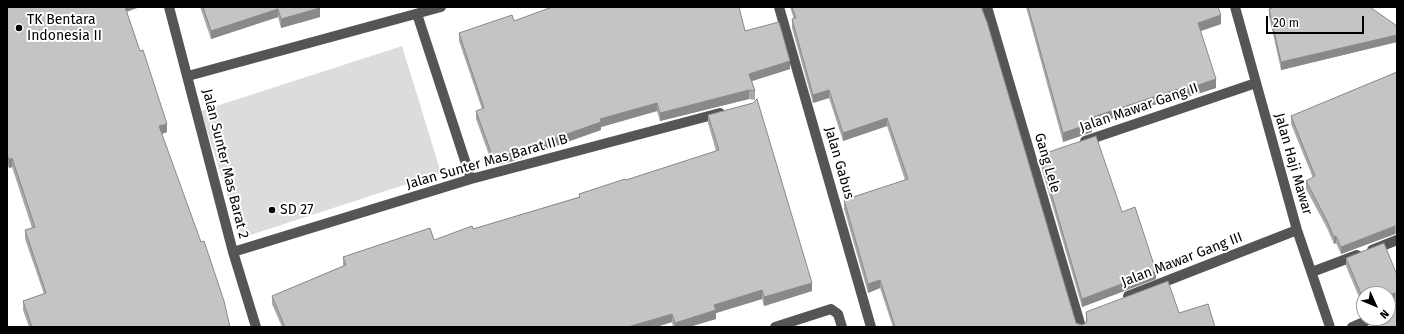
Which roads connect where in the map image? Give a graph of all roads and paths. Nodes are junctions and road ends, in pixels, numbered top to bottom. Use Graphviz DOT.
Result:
graph roads {
  1 [pos="169,7"];
  2 [pos="441,7"];
  3 [pos="779,7"];
  4 [pos="987,7"];
  5 [pos="1235,7"];
  6 [pos="417,14"];
  7 [pos="188,76"];
  8 [pos="1256,83"];
  9 [pos="729,111"];
  10 [pos="1077,144"];
  11 [pos="471,179"];
  12 [pos="1297,230"];
  13 [pos="1397,240"];
  14 [pos="233,252"];
  15 [pos="1312,272"];
  16 [pos="1122,298"];
  17 [pos="256,327"];
  18 [pos="775,327"];
  19 [pos="842,327"];
  20 [pos="871,327"];
  21 [pos="1081,327"];
  22 [pos="1330,327"];
  1 -- 7 [label="street, Jalan Sunter Mas Barat 2"];
  2 -- 6 [label="street"];
  3 -- 20 [label="street, Jalan Gabus"];
  4 -- 21 [label="street, Gang Lele"];
  5 -- 8 [label="street, Jalan Haji Mawar"];
  6 -- 7 [label="street"];
  6 -- 11 [label="street"];
  7 -- 14 [label="street, Jalan Sunter Mas Barat 2"];
  8 -- 10 [label="street, Jalan Mawar Gang II"];
  8 -- 12 [label="street, Jalan Haji Mawar"];
  9 -- 11 [label="street, Jalan Sunter Mas Barat II B"];
  11 -- 14 [label="street, Jalan Sunter Mas Barat II B"];
  12 -- 15 [label="street, Jalan Haji Mawar"];
  12 -- 16 [label="street, Jalan Mawar Gang III"];
  13 -- 15 [label="street"];
  14 -- 17 [label="street, Jalan Sunter Mas Barat 2"];
  15 -- 22 [label="street, Jalan Haji Mawar"];
  18 -- 19 [label="street"];
}
